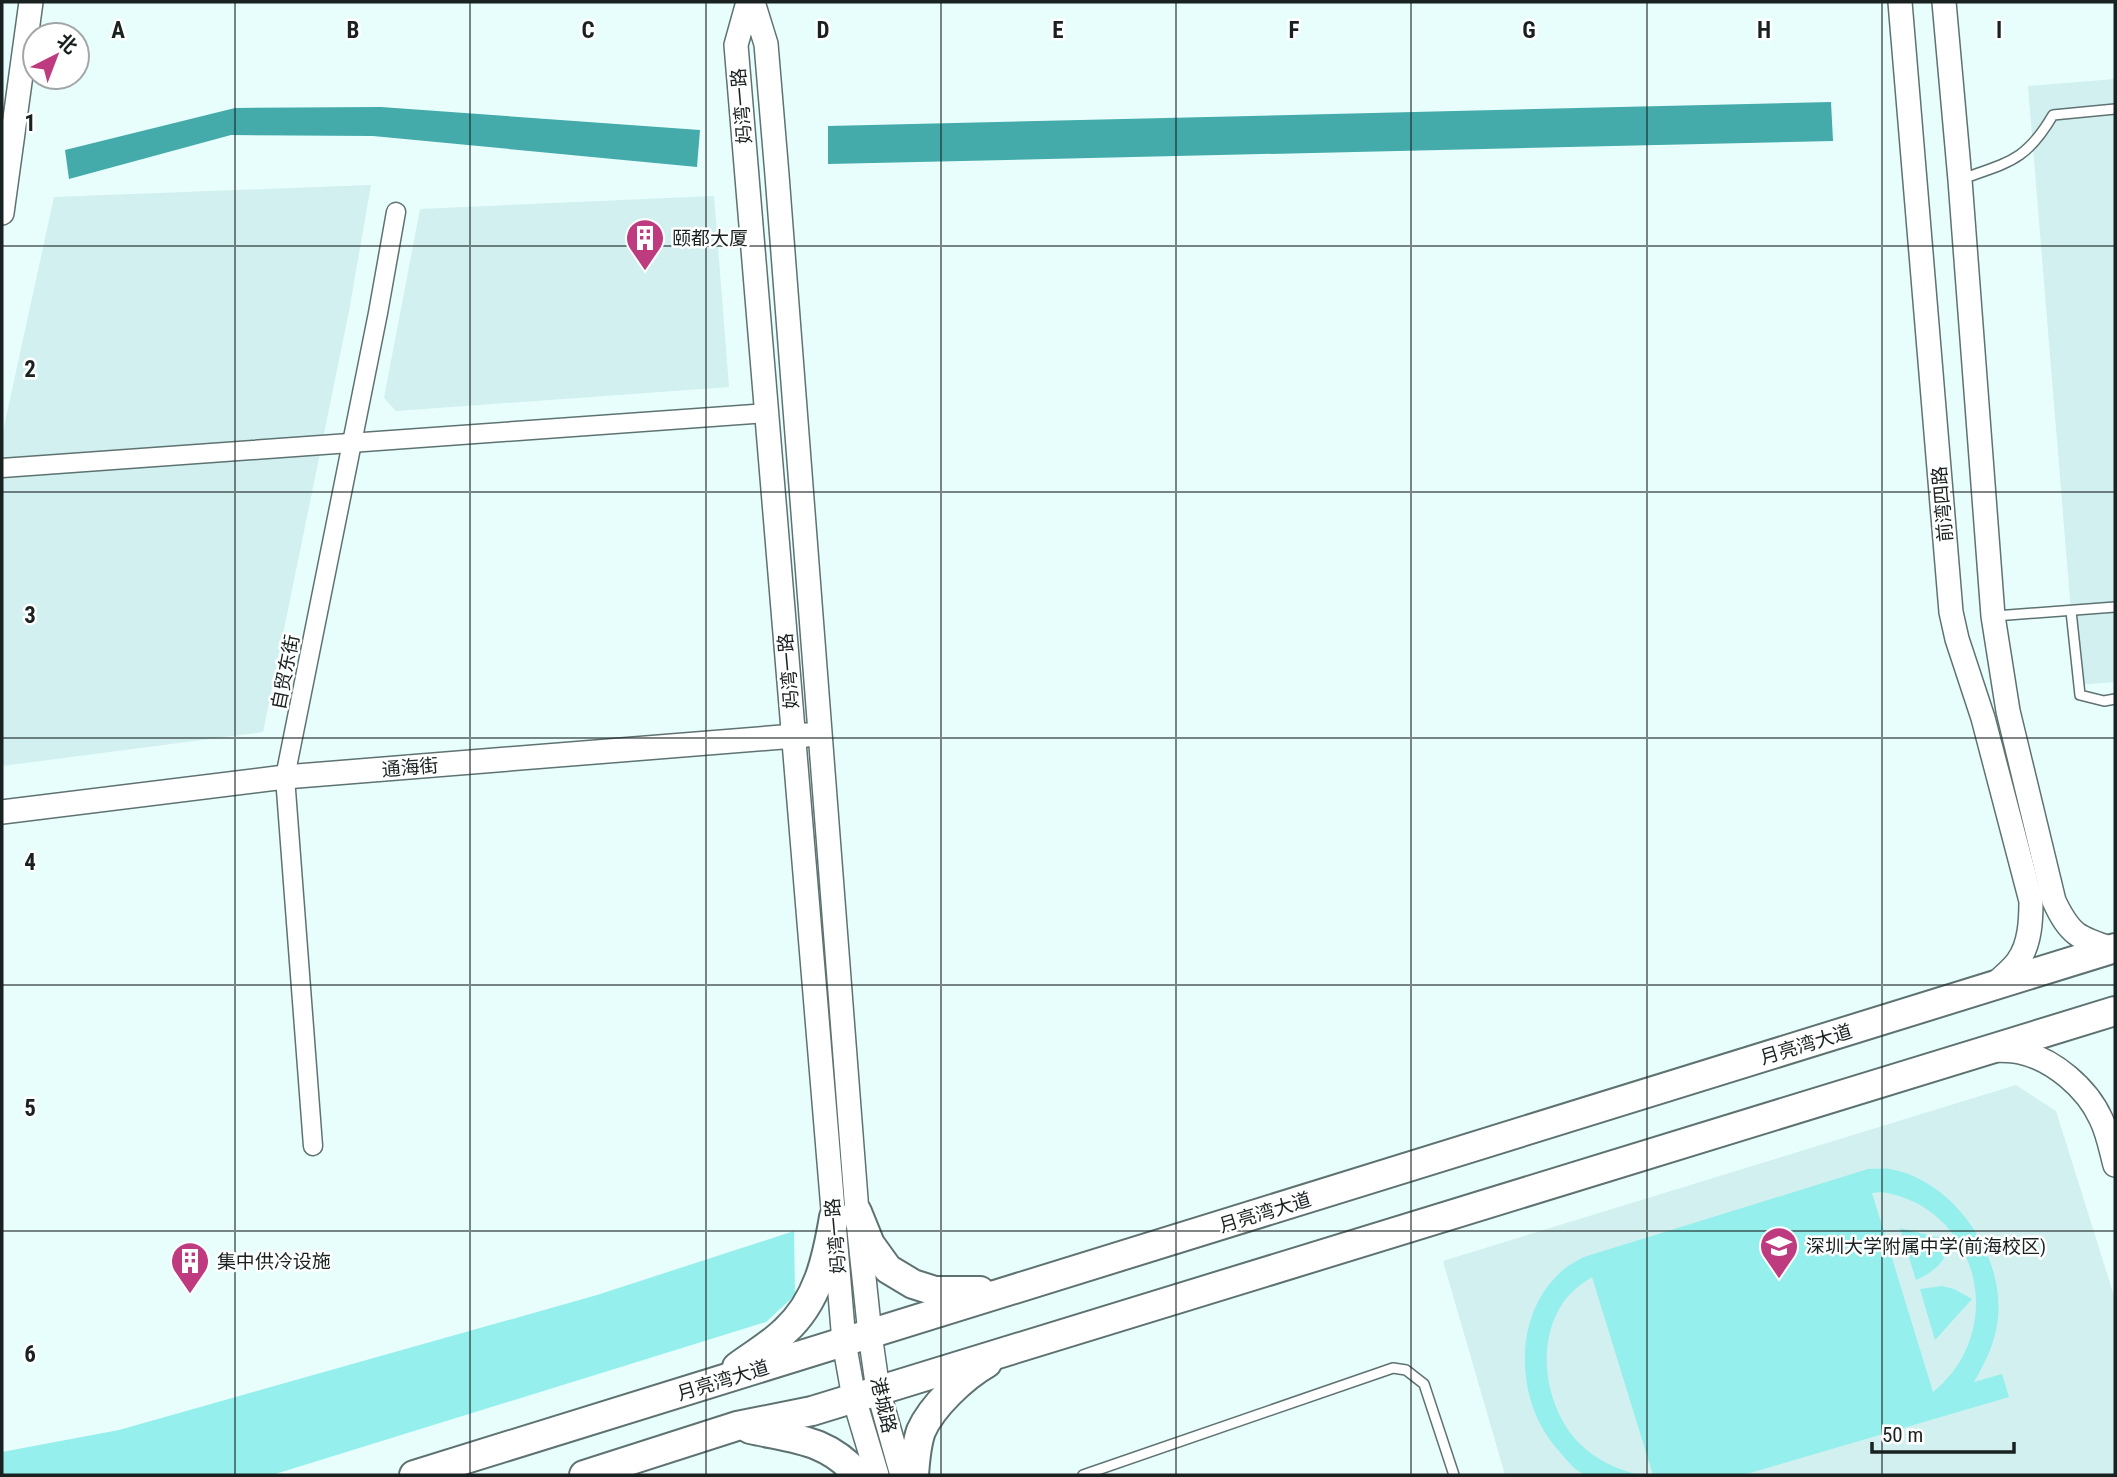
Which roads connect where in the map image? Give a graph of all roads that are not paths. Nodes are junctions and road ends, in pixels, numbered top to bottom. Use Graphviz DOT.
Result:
graph roads {
  1 [pos="31,2"];
  2 [pos="748,2"];
  3 [pos="753,2"];
  4 [pos="1900,2"];
  5 [pos="1944,2"];
  6 [pos="2115,109"];
  7 [pos="1960,180"];
  8 [pos="396,212"];
  9 [pos="2,213"];
  10 [pos="767,413"];
  11 [pos="352,444"];
  12 [pos="2,468"];
  13 [pos="2115,607"];
  14 [pos="2071,611"];
  15 [pos="1993,616"];
  16 [pos="2115,699"];
  17 [pos="819,734"];
  18 [pos="794,736"];
  19 [pos="285,777"];
  20 [pos="2,812"];
  21 [pos="2114,948"];
  22 [pos="1994,986"];
  23 [pos="2115,1012"];
  24 [pos="1990,1049"];
  25 [pos="313,1146"];
  26 [pos="2115,1165"];
  27 [pos="845,1215"];
  28 [pos="1014,1290"];
  29 [pos="857,1338"];
  30 [pos="1022,1346"];
  31 [pos="700,1387"];
  32 [pos="866,1394"];
  33 [pos="737,1426"];
  34 [pos="711,1436"];
  35 [pos="414,1475"];
  36 [pos="584,1475"];
  37 [pos="642,1475"];
  38 [pos="858,1475"];
  39 [pos="877,1475"];
  40 [pos="902,1475"];
  41 [pos="914,1475"];
  42 [pos="1083,1475"];
  43 [pos="1454,1475"];
  1 -- 9 [label="street"];
  2 -- 10 [label="street, 妈湾一路"];
  3 -- 17 [label="street, 妈湾一路"];
  4 -- 22 [label="street, 前湾四路"];
  5 -- 7 [label="street"];
  6 -- 7 [label="lane"];
  7 -- 15 [label="street"];
  8 -- 11 [label="street, 自贸东街"];
  10 -- 11 [label="street"];
  10 -- 18 [label="street, 妈湾一路"];
  11 -- 12 [label="street"];
  11 -- 19 [label="street, 自贸东街"];
  13 -- 14 [label="lane"];
  14 -- 15 [label="lane"];
  14 -- 16 [label="lane"];
  15 -- 21 [label="street"];
  17 -- 18 [label="street, 通海街"];
  17 -- 27 [label="street, 妈湾一路"];
  18 -- 19 [label="street, 通海街"];
  18 -- 27 [label="street, 妈湾一路"];
  19 -- 20 [label="street, 通海街"];
  19 -- 25 [label="street, 自贸东街"];
  21 -- 22 [label="main road, 月亮湾大道"];
  22 -- 28 [label="main road, 月亮湾大道"];
  23 -- 24 [label="main road"];
  24 -- 26 [label="street"];
  24 -- 30 [label="main road"];
  27 -- 28 [label="main road"];
  27 -- 29 [label="street, 妈湾一路"];
  27 -- 31 [label="main road"];
  28 -- 29 [label="main road, 月亮湾大道"];
  29 -- 31 [label="main road, 月亮湾大道"];
  29 -- 32 [label="street, 港城路"];
  30 -- 32 [label="main road"];
  30 -- 41 [label="main road"];
  31 -- 35 [label="main road, 月亮湾大道"];
  32 -- 33 [label="main road"];
  32 -- 39 [label="street, 港城路"];
  32 -- 40 [label="street, 港城路"];
  33 -- 34 [label="main road"];
  33 -- 38 [label="main road"];
  34 -- 36 [label="main road"];
  34 -- 37 [label="main road"];
  42 -- 43 [label="lane"];
}
